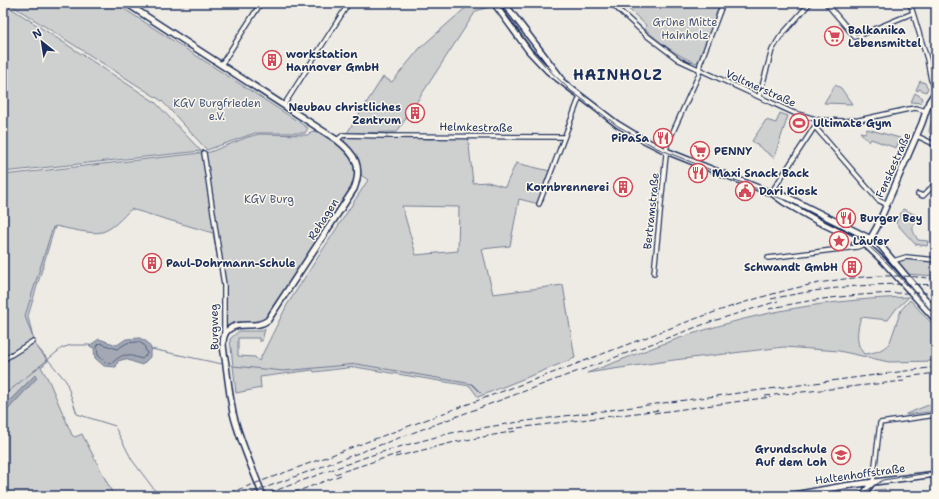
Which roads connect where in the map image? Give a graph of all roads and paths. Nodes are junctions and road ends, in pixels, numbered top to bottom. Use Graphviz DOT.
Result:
graph roads {
  1 [pos="126,3"];
  2 [pos="261,3"];
  3 [pos="349,3"];
  4 [pos="494,3"];
  5 [pos="504,3"];
  6 [pos="611,3"];
  7 [pos="724,3"];
  8 [pos="810,3"];
  9 [pos="826,3"];
  10 [pos="910,3"];
  11 [pos="913,13"];
  12 [pos="221,64"];
  13 [pos="699,70"];
  14 [pos="567,85"];
  15 [pos="936,87"];
  16 [pos="936,91"];
  17 [pos="580,96"];
  18 [pos="759,97"];
  19 [pos="284,105"];
  20 [pos="926,112"];
  21 [pos="819,120"];
  22 [pos="815,127"];
  23 [pos="917,136"];
  24 [pos="563,137"];
  25 [pos="337,140"];
  26 [pos="936,144"];
  27 [pos="666,151"];
  28 [pos="204,153"];
  29 [pos="936,183"];
  30 [pos="770,192"];
  31 [pos="918,194"];
  32 [pos="538,204"];
  33 [pos="886,204"];
  34 [pos="850,237"];
  35 [pos="871,239"];
  36 [pos="865,244"];
  37 [pos="848,248"];
  38 [pos="768,258"];
  39 [pos="936,260"];
  40 [pos="893,261"];
  41 [pos="654,273"];
  42 [pos="936,312"];
  43 [pos="936,320"];
  44 [pos="224,335"];
  45 [pos="33,341"];
  46 [pos="3,360"];
  47 [pos="936,415"];
  48 [pos="936,474"];
  49 [pos="873,482"];
  50 [pos="263,496"];
  51 [pos="788,496"];
  52 [pos="862,496"];
  1 -- 12 [label="street, Rehagen"];
  2 -- 12 [label="street"];
  3 -- 19 [label="street"];
  4 -- 14 [label="street"];
  5 -- 14 [label="street"];
  6 -- 13 [label="street, Voltmerstraße"];
  7 -- 13 [label="street, Bertramstraße"];
  8 -- 18 [label="street"];
  9 -- 11 [label="street"];
  10 -- 11 [label="street"];
  11 -- 15 [label="street"];
  12 -- 19 [label="street, Rehagen"];
  13 -- 18 [label="street, Voltmerstraße"];
  13 -- 27 [label="street, Bertramstraße"];
  14 -- 17 [label="street"];
  16 -- 20 [label="street, Fenskestraße"];
  17 -- 24 [label="street"];
  17 -- 27 [label="street"];
  18 -- 21 [label="street, Voltmerstraße"];
  19 -- 25 [label="street, Rehagen"];
  20 -- 21 [label="street, Voltmerstraße"];
  20 -- 23 [label="street, Fenskestraße"];
  21 -- 22 [label="street"];
  22 -- 30 [label="street"];
  22 -- 33 [label="street"];
  23 -- 26 [label="street"];
  23 -- 33 [label="street, Fenskestraße"];
  24 -- 25 [label="street, Helmkestraße"];
  24 -- 32 [label="street"];
  25 -- 44 [label="street, Rehagen"];
  27 -- 30 [label="street"];
  27 -- 41 [label="street, Bertramstraße"];
  28 -- 44 [label="street, Burgweg"];
  29 -- 31 [label="street"];
  30 -- 34 [label="street"];
  30 -- 35 [label="street"];
  33 -- 35 [label="street, Fenskestraße"];
  34 -- 36 [label="street"];
  34 -- 37 [label="street"];
  35 -- 36 [label="street, Fenskestraße"];
  35 -- 40 [label="street"];
  36 -- 37 [label="street"];
  36 -- 43 [label="street"];
  37 -- 38 [label="street"];
  39 -- 40 [label="street"];
  40 -- 42 [label="street"];
  44 -- 50 [label="street, Burgweg"];
  45 -- 46 [label="street"];
  47 -- 49 [label="street"];
  48 -- 49 [label="street, Haltenhoffstraße"];
  49 -- 51 [label="street, Haltenhoffstraße"];
  49 -- 52 [label="street"];
}
